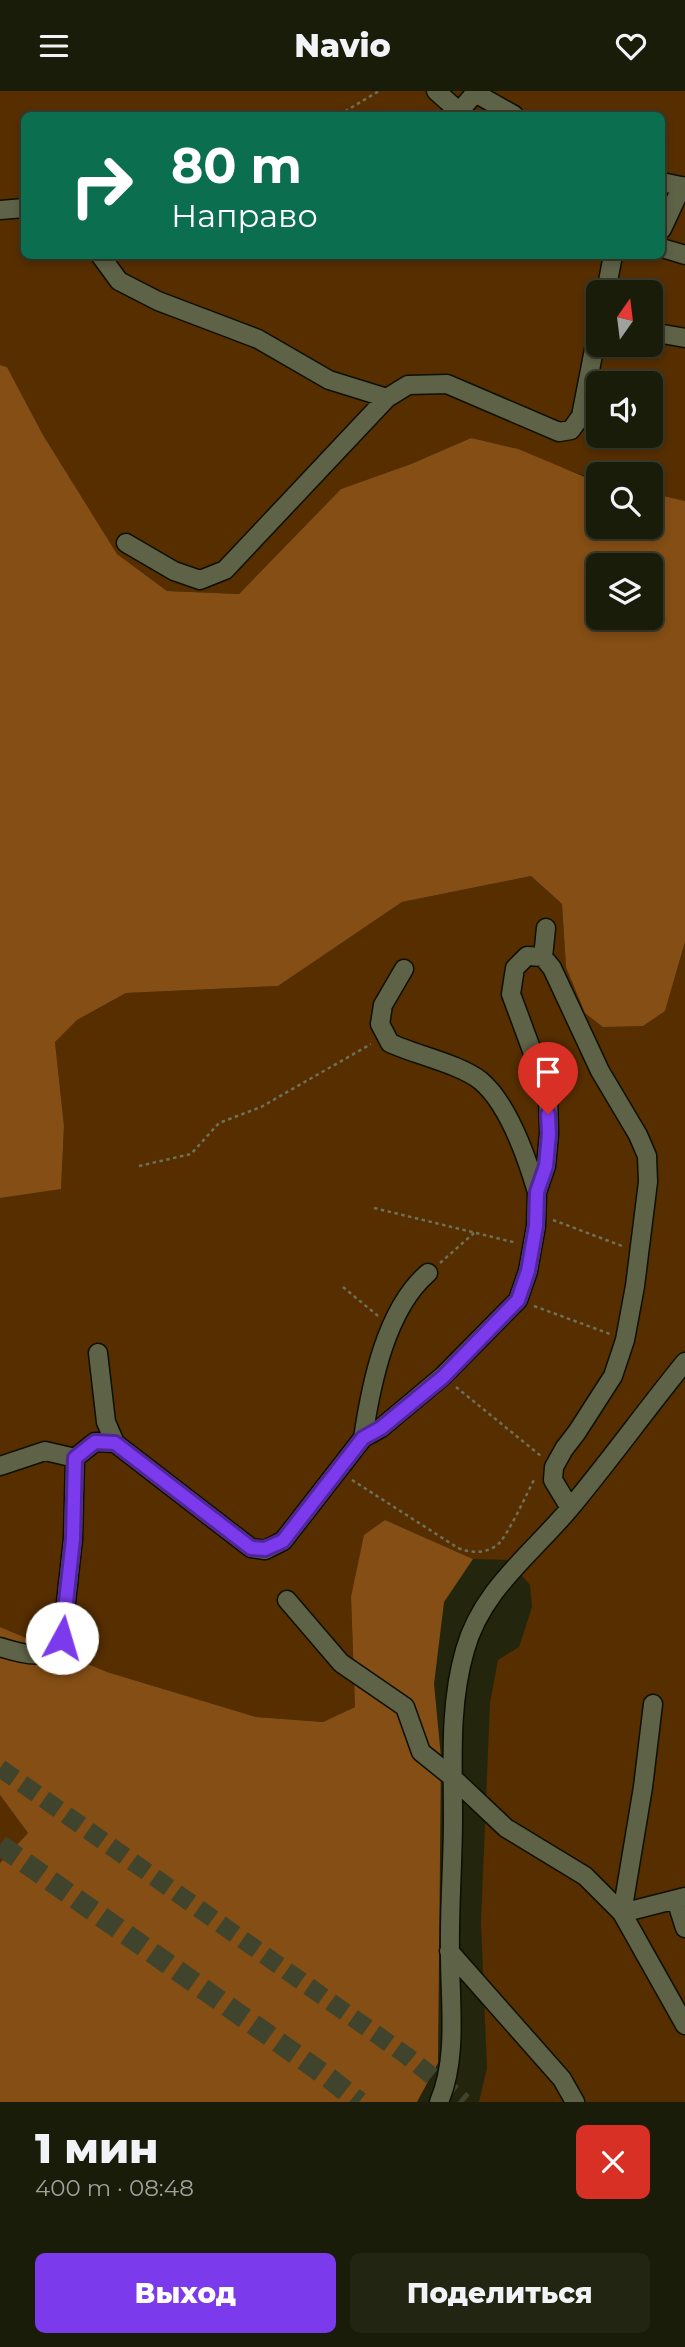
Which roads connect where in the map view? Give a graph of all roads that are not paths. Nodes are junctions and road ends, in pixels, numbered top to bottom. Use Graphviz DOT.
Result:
graph roads {
  1 [pos="436,91"];
  2 [pos="459,112"];
  3 [pos="462,112"];
  4 [pos="509,112"];
  5 [pos="665,183"];
  6 [pos="683,186"];
  7 [pos="21,208"];
  8 [pos="0,211"];
  9 [pos="665,223"];
  10 [pos="665,250"];
  11 [pos="685,255"];
  12 [pos="103,259"];
  13 [pos="612,259"];
  14 [pos="608,280"];
  15 [pos="663,334"];
  16 [pos="685,338"];
  17 [pos="593,357"];
  18 [pos="387,398"];
  19 [pos="126,543"];
  20 [pos="546,928"];
  21 [pos="542,957"];
  22 [pos="404,969"];
  23 [pos="537,1192"];
  24 [pos="428,1273"];
  25 [pos="98,1353"];
  26 [pos="685,1362"];
  27 [pos="363,1438"];
  28 [pos="115,1443"];
  29 [pos="75,1458"];
  30 [pos="0,1466"];
  31 [pos="570,1509"];
  32 [pos="287,1600"];
  33 [pos="0,1647"];
  34 [pos="653,1705"];
  35 [pos="452,1777"];
  36 [pos="680,1898"];
  37 [pos="622,1913"];
  38 [pos="685,1928"];
  39 [pos="449,1951"];
  40 [pos="685,2025"];
  41 [pos="439,2102"];
  42 [pos="575,2102"];
  1 -- 2 [label="street"];
  3 -- 4 [label="street"];
  5 -- 6 [label="street"];
  6 -- 9 [label="street"];
  7 -- 8 [label="street"];
  10 -- 11 [label="street"];
  12 -- 18 [label="street"];
  13 -- 14 [label="street"];
  15 -- 16 [label="street"];
  17 -- 18 [label="street"];
  18 -- 19 [label="street"];
  20 -- 21 [label="street"];
  21 -- 23 [label="street"];
  21 -- 31 [label="street"];
  22 -- 23 [label="street"];
  23 -- 27 [label="street"];
  24 -- 27 [label="street"];
  25 -- 28 [label="street"];
  26 -- 31 [label="street"];
  27 -- 28 [label="street"];
  28 -- 29 [label="street"];
  29 -- 30 [label="street"];
  29 -- 33 [label="street"];
  31 -- 35 [label="street"];
  32 -- 35 [label="street"];
  34 -- 37 [label="street"];
  35 -- 37 [label="street"];
  35 -- 39 [label="street"];
  36 -- 37 [label="street"];
  36 -- 38 [label="street"];
  37 -- 40 [label="street"];
  39 -- 41 [label="street"];
  39 -- 42 [label="street"];
}
